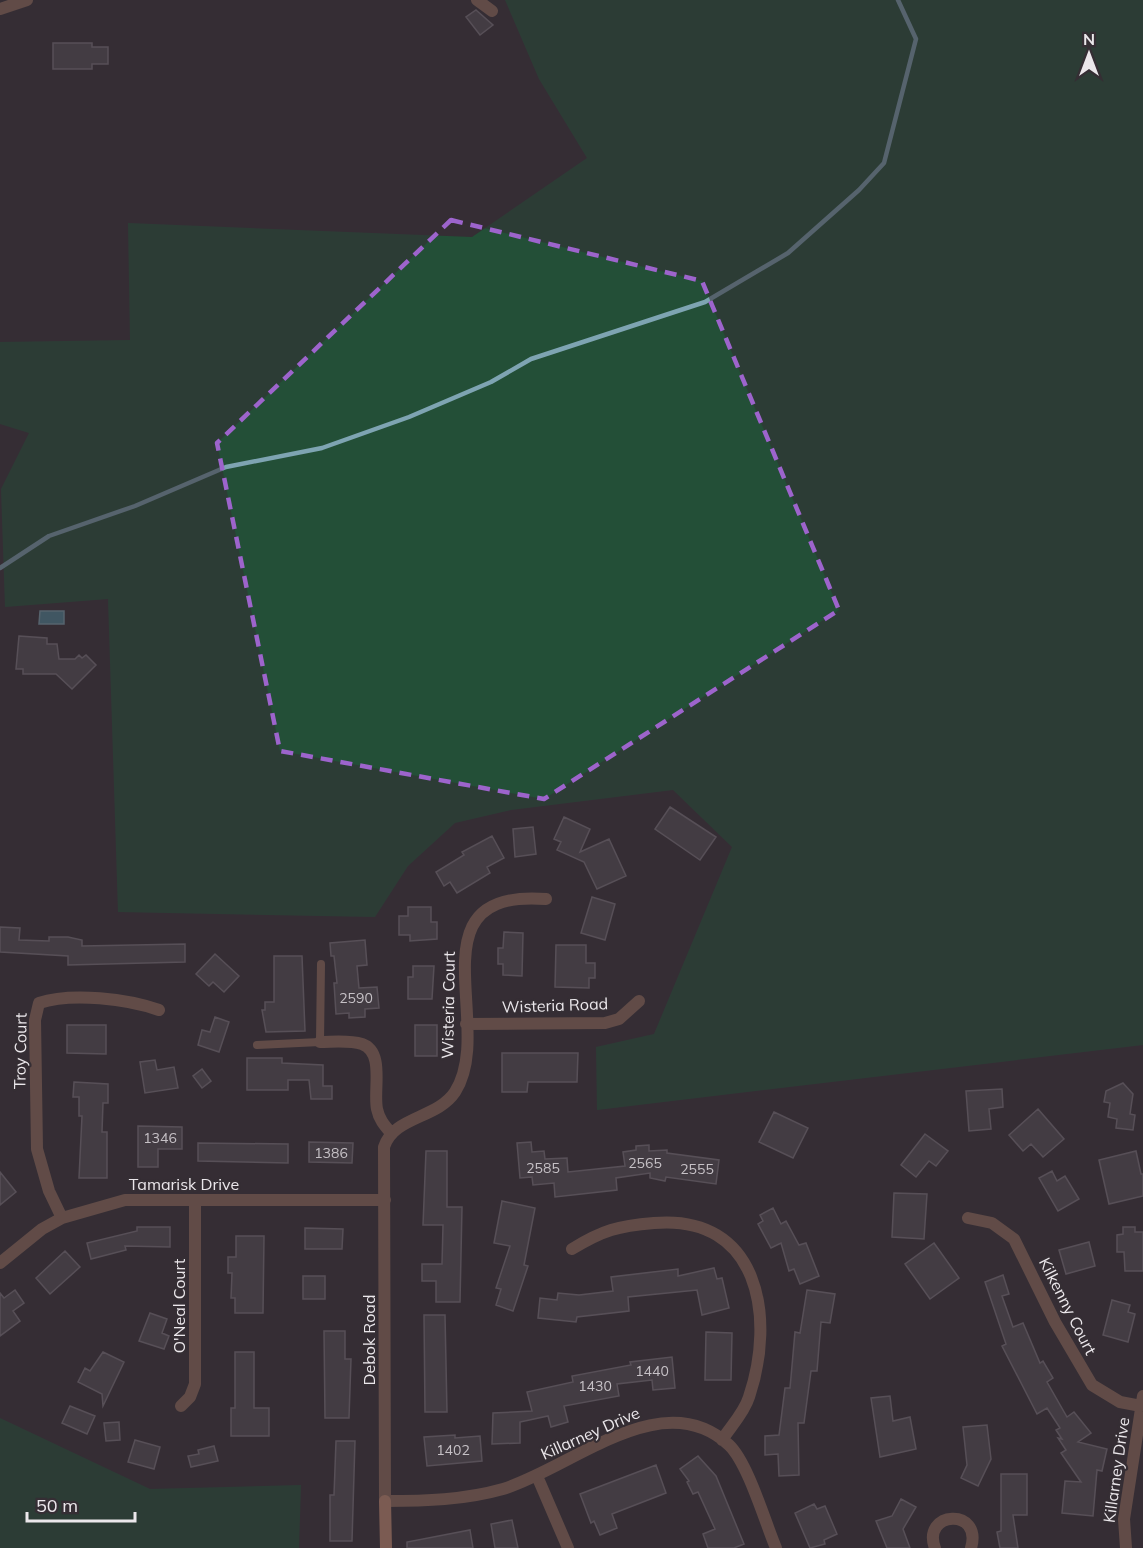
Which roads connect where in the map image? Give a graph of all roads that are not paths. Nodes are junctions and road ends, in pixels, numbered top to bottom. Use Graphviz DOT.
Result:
graph roads {
  1 [pos="27,0"];
  2 [pos="477,0"];
  3 [pos="0,9"];
  4 [pos="492,11"];
  5 [pos="546,899"];
  6 [pos="321,964"];
  7 [pos="639,1001"];
  8 [pos="159,1010"];
  9 [pos="466,1024"];
  10 [pos="320,1042"];
  11 [pos="257,1045"];
  12 [pos="391,1133"];
  13 [pos="195,1200"];
  14 [pos="385,1200"];
  15 [pos="62,1218"];
  16 [pos="968,1218"];
  17 [pos="572,1248"];
  18 [pos="0,1263"];
  19 [pos="1142,1401"];
  20 [pos="181,1406"];
  21 [pos="722,1440"];
  22 [pos="537,1476"];
  23 [pos="385,1501"];
  24 [pos="386,1548"];
  25 [pos="568,1548"];
  26 [pos="776,1548"];
  27 [pos="935,1548"];
  28 [pos="971,1548"];
  29 [pos="1126,1548"];
  1 -- 3 [label="street"];
  2 -- 4 [label="street"];
  5 -- 9 [label="street, Wisteria Court"];
  6 -- 10 [label="lane"];
  7 -- 9 [label="street, Wisteria Road"];
  8 -- 15 [label="street, Troy Court"];
  9 -- 12 [label="street, Wisteria Court"];
  10 -- 11 [label="lane"];
  10 -- 12 [label="street"];
  12 -- 14 [label="street, Debok Road"];
  13 -- 14 [label="street, Tamarisk Drive"];
  13 -- 15 [label="street, Tamarisk Drive"];
  13 -- 20 [label="street, O'Neal Court"];
  14 -- 23 [label="street, Debok Road"];
  15 -- 18 [label="street, Tamarisk Drive"];
  16 -- 19 [label="street, Kilkenny Court"];
  17 -- 21 [label="street"];
  19 -- 29 [label="street, Killarney Drive"];
  21 -- 22 [label="street, Killarney Drive"];
  21 -- 26 [label="street, Killarney Drive"];
  22 -- 23 [label="street, Killarney Drive"];
  22 -- 25 [label="street"];
  23 -- 24 [label="street, Debok Road"];
  27 -- 28 [label="street"];
}
